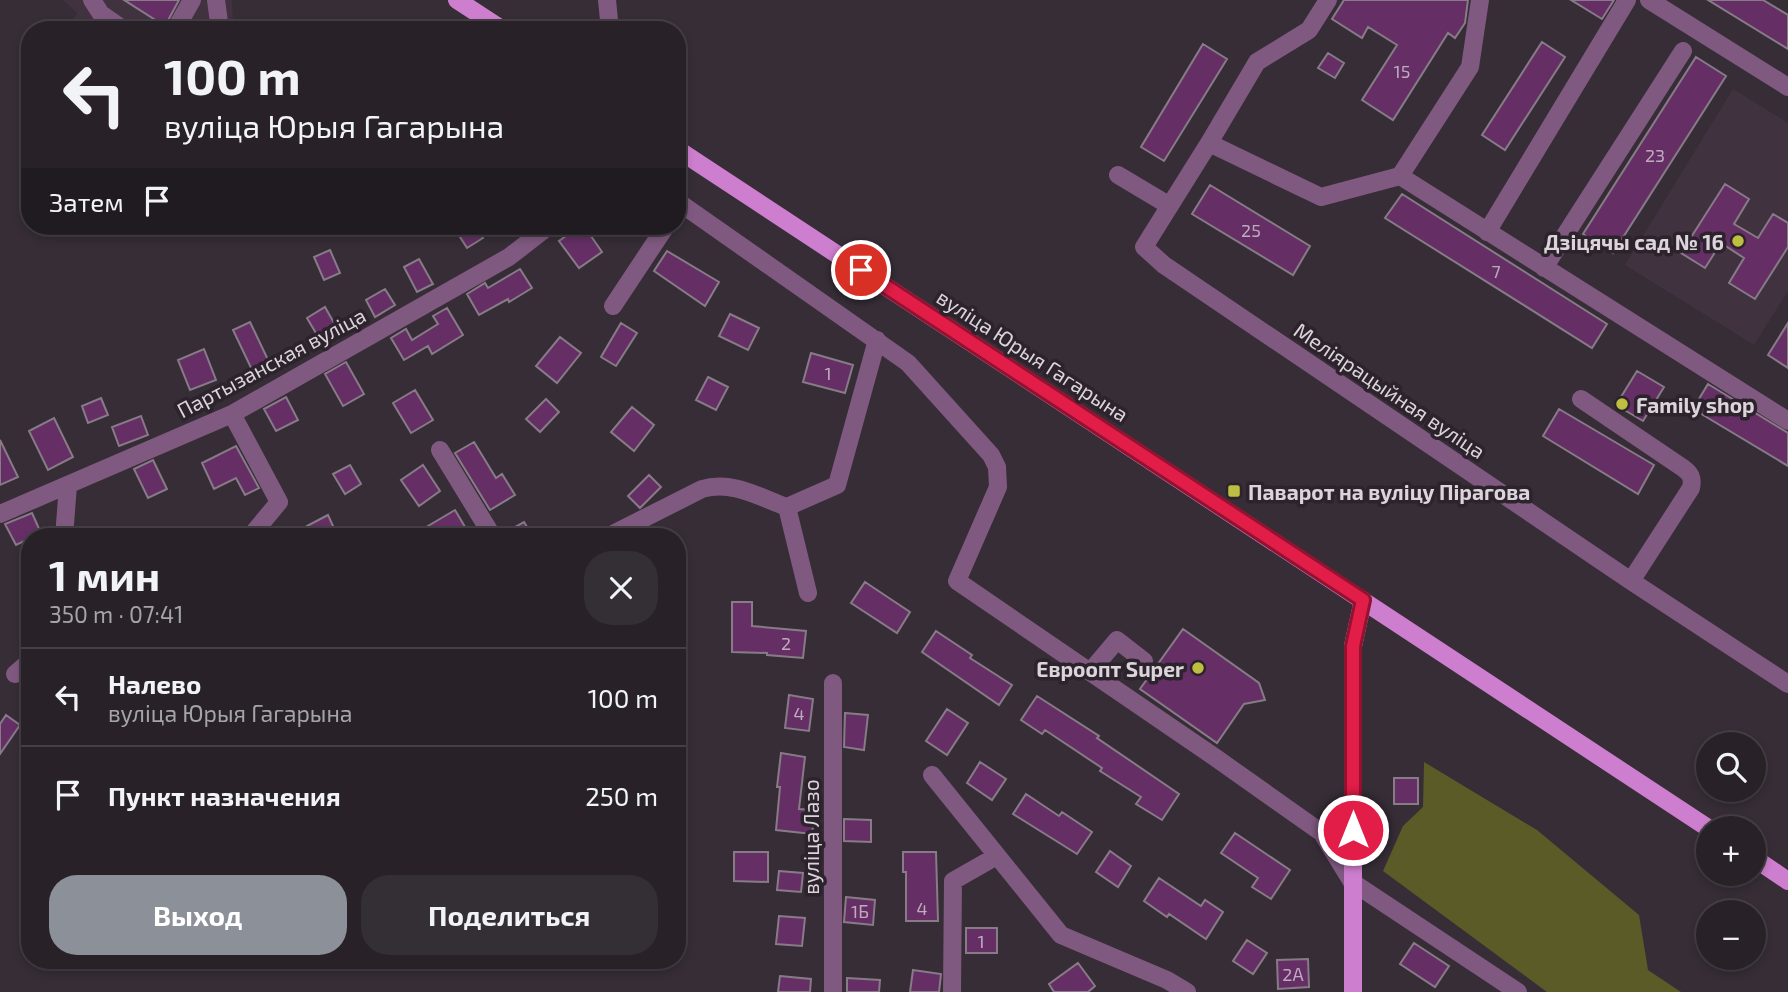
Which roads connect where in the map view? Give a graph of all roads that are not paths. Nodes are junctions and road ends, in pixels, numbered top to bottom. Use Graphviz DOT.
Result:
graph roads {
  1 [pos="92,0"];
  2 [pos="192,0"];
  3 [pos="216,0"];
  4 [pos="457,0"];
  5 [pos="607,0"];
  6 [pos="1328,0"];
  7 [pos="1480,0"];
  8 [pos="1627,0"];
  9 [pos="1649,0"];
  10 [pos="110,21"];
  11 [pos="180,21"];
  12 [pos="219,21"];
  13 [pos="489,21"];
  14 [pos="609,21"];
  15 [pos="1683,51"];
  16 [pos="1788,87"];
  17 [pos="1209,143"];
  18 [pos="686,155"];
  19 [pos="1118,175"];
  20 [pos="1400,176"];
  21 [pos="1170,206"];
  22 [pos="686,209"];
  23 [pos="1487,232"];
  24 [pos="537,235"];
  25 [pos="660,235"];
  26 [pos="1544,268"];
  27 [pos="613,306"];
  28 [pos="877,340"];
  29 [pos="1581,399"];
  30 [pos="232,414"];
  31 [pos="1788,421"];
  32 [pos="440,450"];
  33 [pos="68,485"];
  34 [pos="787,507"];
  35 [pos="0,514"];
  36 [pos="65,528"];
  37 [pos="257,528"];
  38 [pos="488,528"];
  39 [pos="625,528"];
  40 [pos="1631,580"];
  41 [pos="808,593"];
  42 [pos="1363,600"];
  43 [pos="1144,661"];
  44 [pos="21,669"];
  45 [pos="1090,672"];
  46 [pos="15,674"];
  47 [pos="834,683"];
  48 [pos="1788,684"];
  49 [pos="932,775"];
  50 [pos="1696,820"];
  51 [pos="995,857"];
  52 [pos="1766,866"];
  53 [pos="1788,881"];
  54 [pos="1352,882"];
  55 [pos="833,992"];
  56 [pos="953,992"];
  57 [pos="1186,992"];
  58 [pos="1353,992"];
  59 [pos="1518,992"];
  1 -- 10 [label="street"];
  2 -- 11 [label="street"];
  3 -- 12 [label="street"];
  4 -- 13 [label="main road"];
  5 -- 14 [label="street"];
  6 -- 17 [label="street"];
  7 -- 20 [label="street"];
  8 -- 23 [label="street"];
  9 -- 16 [label="street"];
  15 -- 26 [label="street"];
  17 -- 20 [label="street"];
  17 -- 21 [label="street"];
  18 -- 42 [label="main road, вуліца Юрыя Гагарына"];
  19 -- 21 [label="street"];
  20 -- 23 [label="street"];
  21 -- 40 [label="street, Меліярацыйная вуліца"];
  22 -- 28 [label="street"];
  23 -- 26 [label="street"];
  24 -- 30 [label="street, Партызанская вуліца"];
  25 -- 27 [label="street"];
  26 -- 31 [label="street"];
  28 -- 34 [label="street"];
  28 -- 45 [label="street"];
  29 -- 40 [label="street"];
  30 -- 33 [label="street, Партызанская вуліца"];
  30 -- 37 [label="street"];
  32 -- 38 [label="street"];
  33 -- 35 [label="street, Партызанская вуліца"];
  33 -- 36 [label="street"];
  34 -- 39 [label="street"];
  34 -- 41 [label="street"];
  40 -- 48 [label="street, Меліярацыйная вуліца"];
  42 -- 50 [label="main road, вуліца Юрыя Гагарына"];
  42 -- 54 [label="main road"];
  43 -- 45 [label="street"];
  44 -- 46 [label="street"];
  45 -- 54 [label="street"];
  47 -- 55 [label="street, вуліца Лазо"];
  49 -- 51 [label="street"];
  51 -- 56 [label="street"];
  51 -- 57 [label="street"];
  52 -- 53 [label="main road"];
  54 -- 58 [label="main road"];
  54 -- 59 [label="street"];
}
